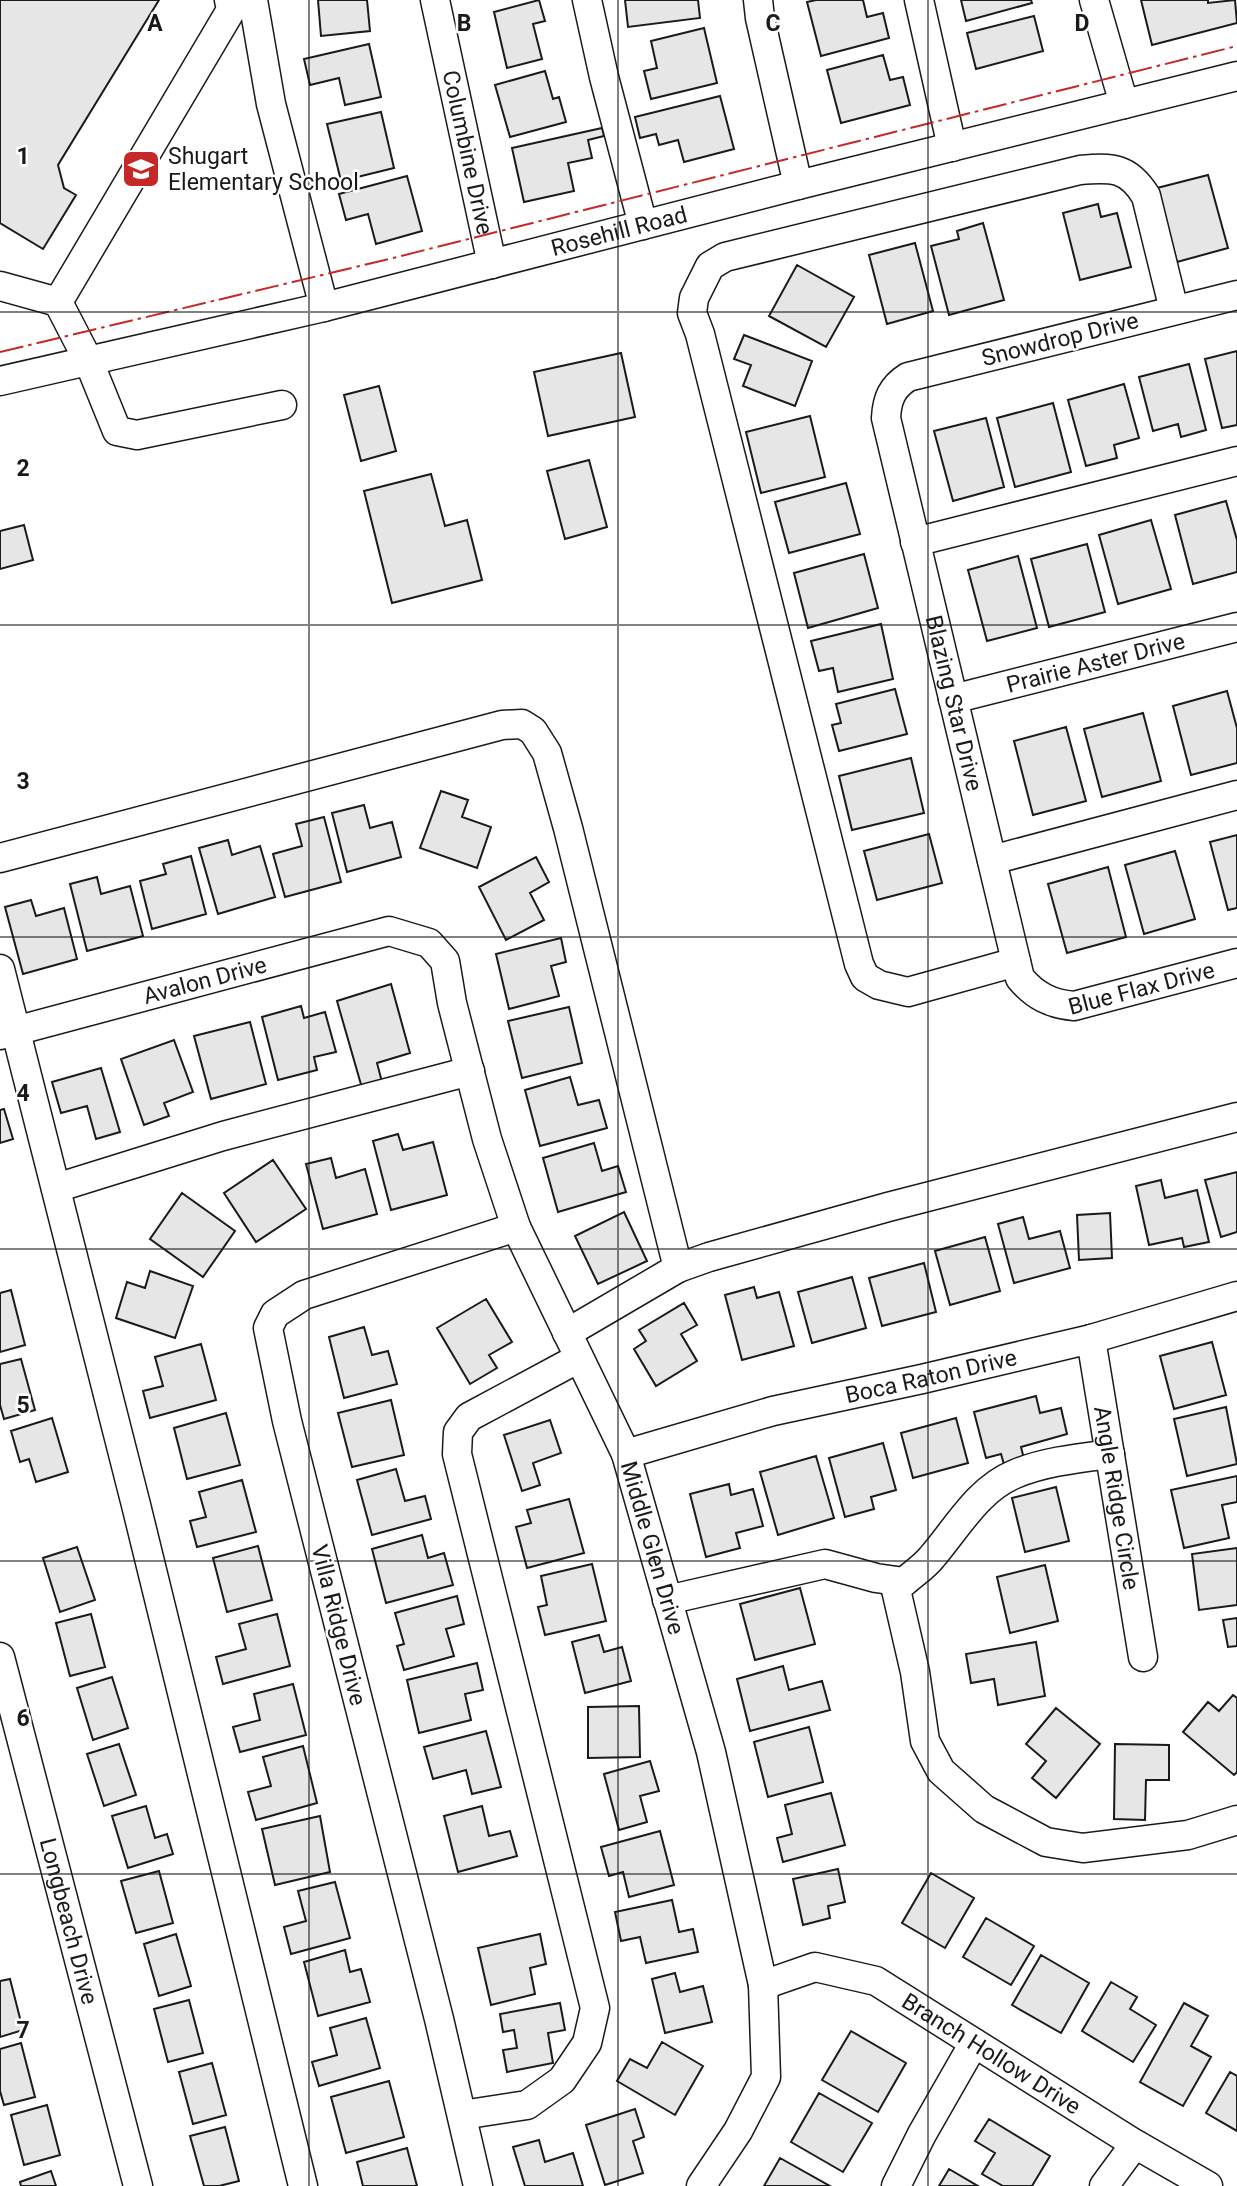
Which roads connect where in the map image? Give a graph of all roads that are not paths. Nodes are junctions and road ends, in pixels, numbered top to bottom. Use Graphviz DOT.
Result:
graph roads {
  1 [pos="229,0"];
  2 [pos="253,0"];
  3 [pos="435,0"];
  4 [pos="587,0"];
  5 [pos="758,0"];
  6 [pos="919,0"];
  7 [pos="1094,0"];
  8 [pos="1237,76"];
  9 [pos="1124,104"];
  10 [pos="952,147"];
  11 [pos="798,185"];
  12 [pos="643,225"];
  13 [pos="492,264"];
  14 [pos="0,286"];
  15 [pos="1237,295"];
  16 [pos="58,302"];
  17 [pos="324,307"];
  18 [pos="1174,310"];
  19 [pos="89,362"];
  20 [pos="0,381"];
  21 [pos="891,394"];
  22 [pos="282,405"];
  23 [pos="1237,461"];
  24 [pos="915,542"];
  25 [pos="1237,627"];
  26 [pos="953,699"];
  27 [pos="1237,795"];
  28 [pos="0,858"];
  29 [pos="992,859"];
  30 [pos="408,936"];
  31 [pos="1016,962"];
  32 [pos="1237,963"];
  33 [pos="0,969"];
  34 [pos="1045,999"];
  35 [pos="7,1033"];
  36 [pos="470,1071"];
  37 [pos="1237,1117"];
  38 [pos="56,1188"];
  39 [pos="516,1227"];
  40 [pos="678,1268"];
  41 [pos="1237,1296"];
  42 [pos="1091,1339"];
  43 [pos="573,1346"];
  44 [pos="626,1454"];
  45 [pos="1110,1454"];
  46 [pos="894,1581"];
  47 [pos="667,1600"];
  48 [pos="0,1657"];
  49 [pos="1143,1657"];
  50 [pos="1237,1820"];
  51 [pos="763,1985"];
  52 [pos="974,2043"];
  53 [pos="462,2115"];
  54 [pos="1135,2144"];
  55 [pos="138,2186"];
  56 [pos="303,2186"];
  57 [pos="478,2186"];
  58 [pos="701,2186"];
  59 [pos="896,2186"];
  60 [pos="1104,2186"];
  61 [pos="1208,2186"];
  1 -- 16 [label="street"];
  2 -- 17 [label="street"];
  3 -- 13 [label="street, Columbine Drive"];
  4 -- 12 [label="street"];
  5 -- 11 [label="street"];
  6 -- 10 [label="street"];
  7 -- 9 [label="street"];
  8 -- 9 [label="street, Rosehill Road"];
  9 -- 10 [label="street, Rosehill Road"];
  10 -- 11 [label="street, Rosehill Road"];
  11 -- 12 [label="street, Rosehill Road"];
  12 -- 13 [label="street, Rosehill Road"];
  13 -- 17 [label="street, Rosehill Road"];
  14 -- 16 [label="street"];
  15 -- 18 [label="street, Snowdrop Drive"];
  16 -- 19 [label="street"];
  17 -- 19 [label="street, Rosehill Road"];
  18 -- 21 [label="street, Snowdrop Drive"];
  18 -- 31 [label="street"];
  19 -- 20 [label="street, Rosehill Road"];
  19 -- 22 [label="street"];
  21 -- 24 [label="street, Blazing Star Drive"];
  23 -- 24 [label="street"];
  24 -- 26 [label="street, Blazing Star Drive"];
  25 -- 26 [label="street, Prairie Aster Drive"];
  26 -- 29 [label="street, Blazing Star Drive"];
  27 -- 29 [label="street"];
  28 -- 40 [label="street"];
  29 -- 31 [label="street, Blazing Star Drive"];
  30 -- 35 [label="street, Avalon Drive"];
  30 -- 36 [label="street, Middle Glen Drive"];
  31 -- 34 [label="street, Blazing Star Drive"];
  32 -- 34 [label="street, Blue Flax Drive"];
  33 -- 35 [label="street"];
  35 -- 38 [label="street"];
  36 -- 38 [label="street"];
  36 -- 39 [label="street, Middle Glen Drive"];
  37 -- 40 [label="street"];
  38 -- 56 [label="street"];
  39 -- 43 [label="street, Middle Glen Drive"];
  39 -- 53 [label="street, Villa Ridge Drive"];
  40 -- 43 [label="street"];
  41 -- 42 [label="street, Boca Raton Drive"];
  42 -- 44 [label="street, Boca Raton Drive"];
  42 -- 45 [label="street, Angle Ridge Circle"];
  43 -- 44 [label="street, Middle Glen Drive"];
  43 -- 53 [label="street"];
  44 -- 47 [label="street, Middle Glen Drive"];
  45 -- 46 [label="street"];
  45 -- 49 [label="street, Angle Ridge Circle"];
  46 -- 47 [label="street"];
  46 -- 50 [label="street"];
  47 -- 51 [label="street, Middle Glen Drive"];
  48 -- 55 [label="street, Longbeach Drive"];
  51 -- 52 [label="street, Branch Hollow Drive"];
  51 -- 58 [label="street, Middle Glen Drive"];
  52 -- 54 [label="street, Branch Hollow Drive"];
  52 -- 59 [label="street"];
  53 -- 57 [label="street, Villa Ridge Drive"];
  54 -- 60 [label="street"];
  54 -- 61 [label="street, Branch Hollow Drive"];
}
